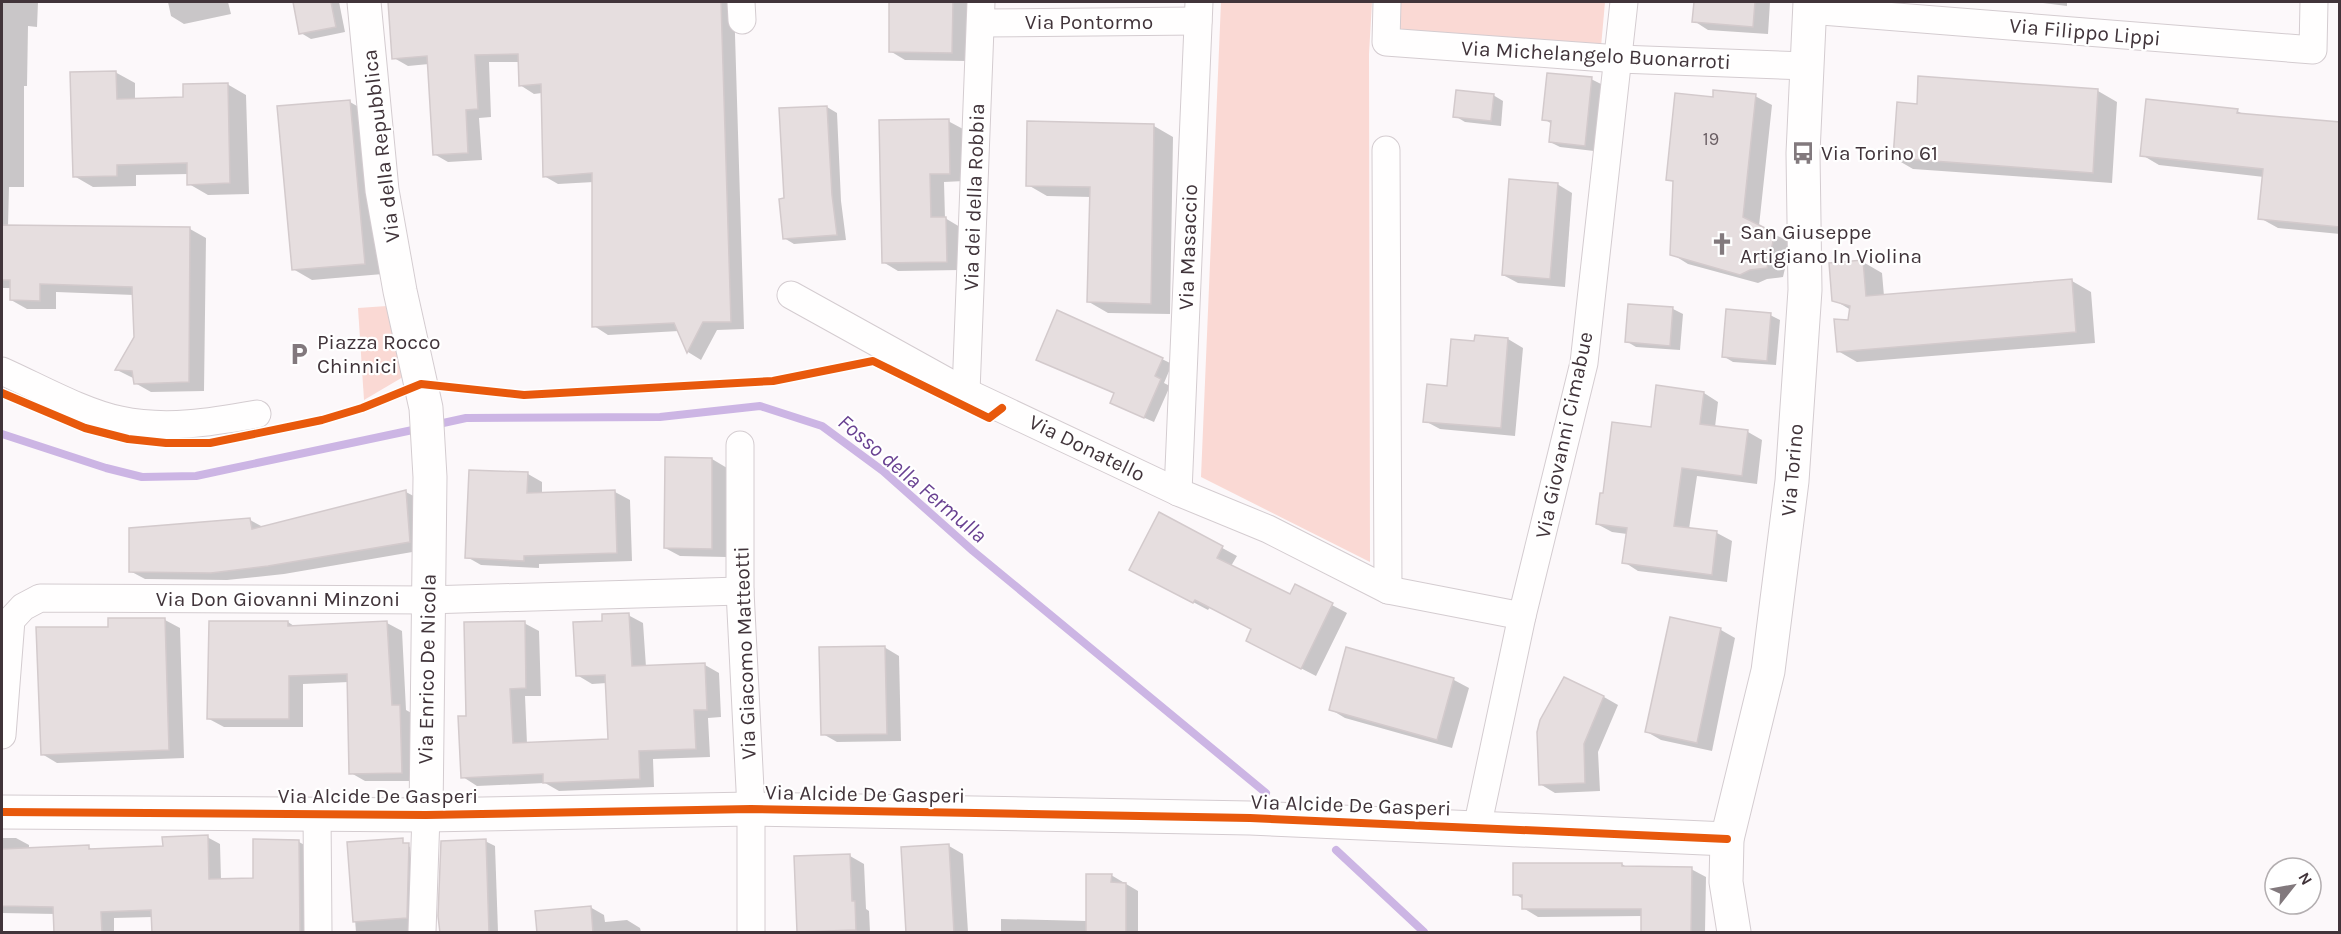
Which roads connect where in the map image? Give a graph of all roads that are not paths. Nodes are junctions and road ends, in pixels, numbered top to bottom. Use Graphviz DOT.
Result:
graph roads {
  1 [pos="364,2"];
  2 [pos="1387,2"];
  3 [pos="1624,2"];
  4 [pos="2314,2"];
  5 [pos="1810,6"];
  6 [pos="1198,11"];
  7 [pos="981,12"];
  8 [pos="1619,59"];
  9 [pos="1807,66"];
  10 [pos="1386,150"];
  11 [pos="791,295"];
  12 [pos="2,371"];
  13 [pos="966,392"];
  14 [pos="257,414"];
  15 [pos="740,445"];
  16 [pos="430,477"];
  17 [pos="1178,492"];
  18 [pos="1388,590"];
  19 [pos="740,591"];
  20 [pos="427,600"];
  21 [pos="1522,616"];
  22 [pos="2,735"];
  23 [pos="752,809"];
  24 [pos="2,812"];
  25 [pos="317,814"];
  26 [pos="426,815"];
  27 [pos="1477,828"];
  28 [pos="1727,839"];
  29 [pos="318,933"];
  30 [pos="422,933"];
  31 [pos="751,933"];
  32 [pos="1734,933"];
  1 -- 16 [label="street, Via della Repubblica"];
  2 -- 8 [label="street, Via Michelangelo Buonarroti"];
  3 -- 8 [label="street, Via Giovanni Cimabue"];
  4 -- 5 [label="street, Via Filippo Lippi"];
  5 -- 9 [label="street, Via Torino"];
  6 -- 7 [label="street, Via Pontormo"];
  6 -- 17 [label="street, Via Masaccio"];
  7 -- 13 [label="street, Via dei della Robbia"];
  8 -- 9 [label="street, Via Michelangelo Buonarroti"];
  8 -- 21 [label="street, Via Giovanni Cimabue"];
  9 -- 28 [label="street, Via Torino"];
  10 -- 18 [label="street"];
  11 -- 13 [label="street, Via Donatello"];
  12 -- 14 [label="street"];
  13 -- 17 [label="street, Via Donatello"];
  15 -- 19 [label="street, Via Giacomo Matteotti"];
  16 -- 20 [label="street, Via Enrico De Nicola"];
  17 -- 18 [label="street, Via Donatello"];
  18 -- 21 [label="street, Via Donatello"];
  19 -- 20 [label="street, Via Don Giovanni Minzoni"];
  19 -- 23 [label="street, Via Giacomo Matteotti"];
  20 -- 22 [label="street, Via Don Giovanni Minzoni"];
  20 -- 26 [label="street, Via Enrico De Nicola"];
  21 -- 27 [label="street, Via Giovanni Cimabue"];
  23 -- 26 [label="street, Via Alcide De Gasperi"];
  23 -- 27 [label="street, Via Alcide De Gasperi"];
  23 -- 31 [label="street, Via Giacomo Matteotti"];
  24 -- 25 [label="street, Via Alcide De Gasperi"];
  25 -- 26 [label="street, Via Alcide De Gasperi"];
  25 -- 29 [label="street"];
  26 -- 30 [label="street, Via Enrico De Nicola"];
  27 -- 28 [label="street, Via Alcide De Gasperi"];
  28 -- 32 [label="street, Via Torino"];
}
